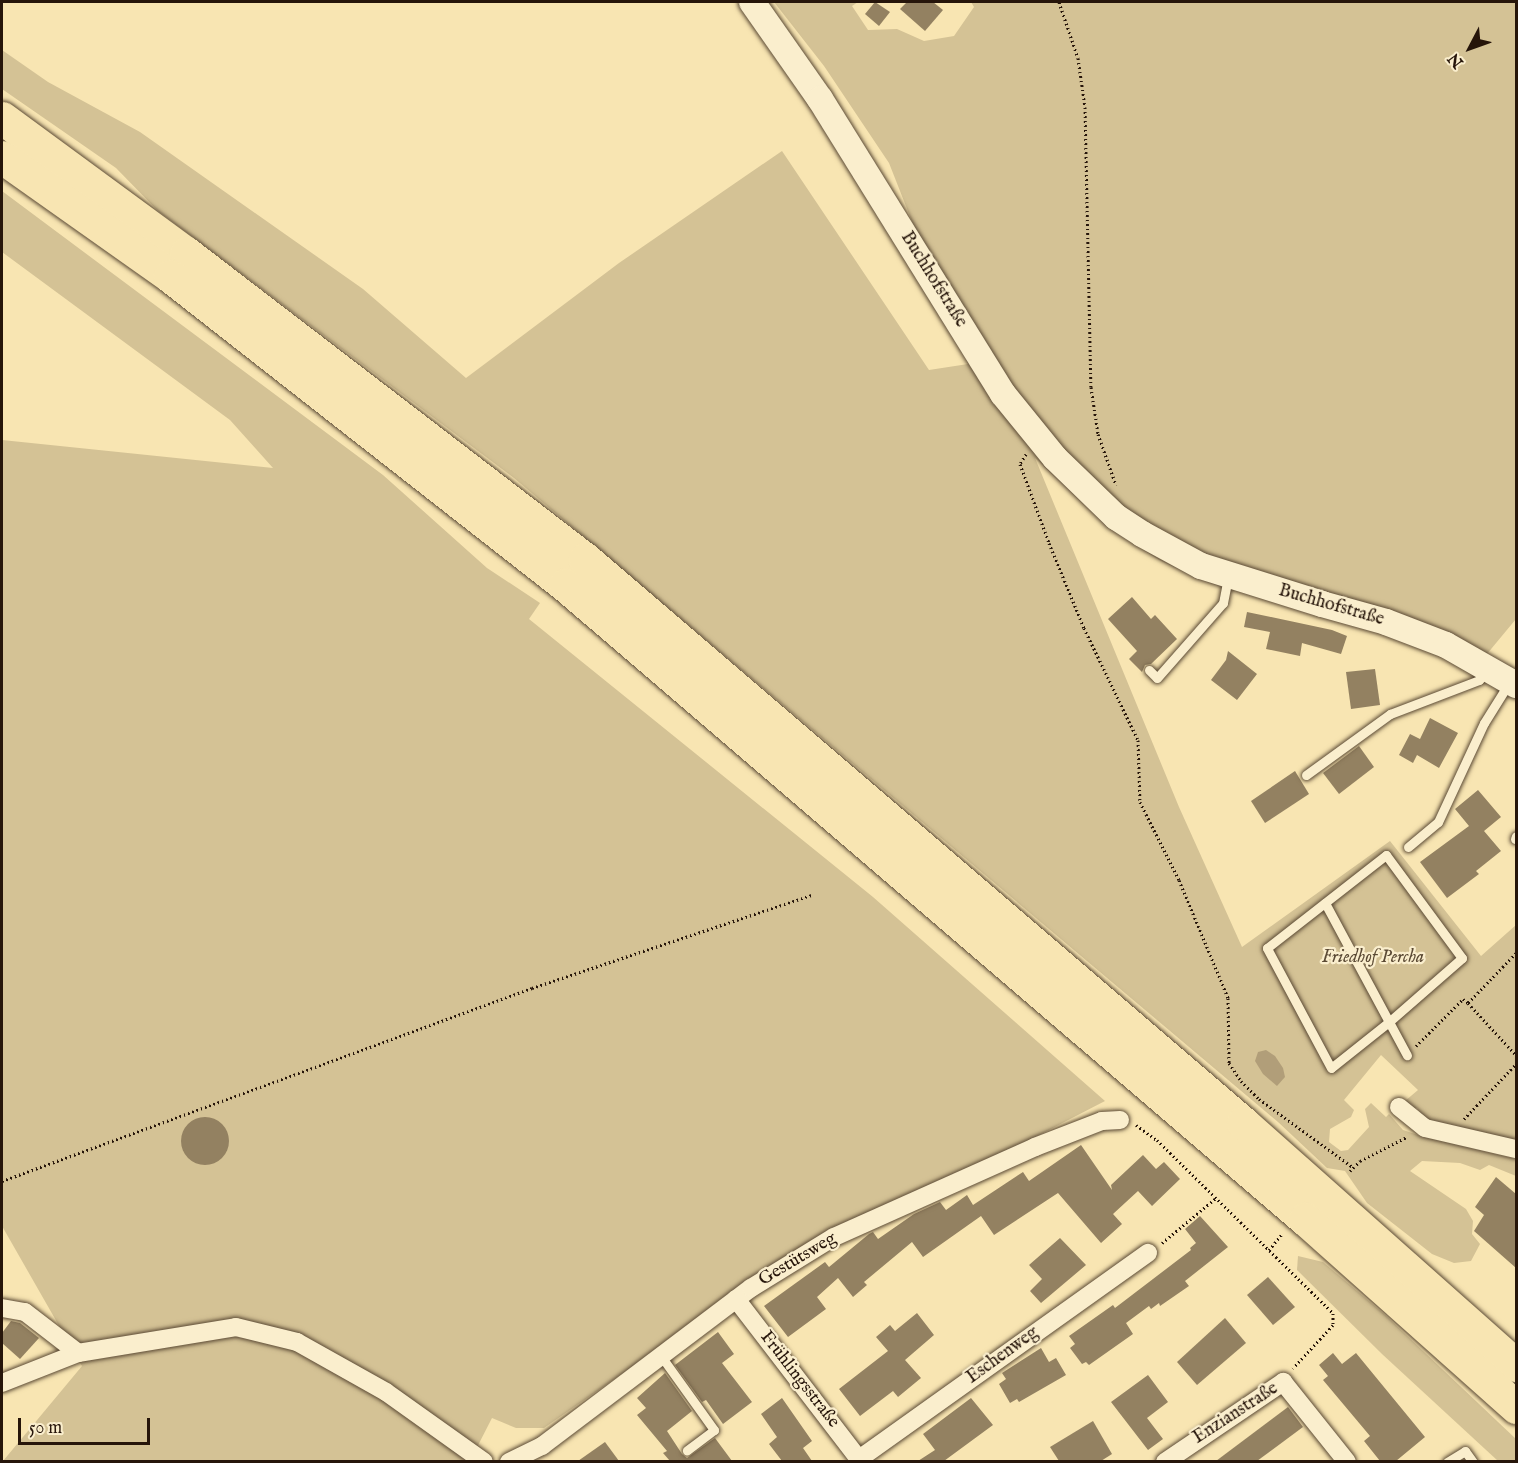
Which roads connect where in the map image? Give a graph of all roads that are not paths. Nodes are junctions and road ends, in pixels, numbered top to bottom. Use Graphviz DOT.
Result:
graph roads {
  1 [pos="752,2"];
  2 [pos="2,118"];
  3 [pos="2,157"];
  4 [pos="1228,575"];
  5 [pos="1149,670"];
  6 [pos="1506,678"];
  7 [pos="1306,775"];
  8 [pos="1408,847"];
  9 [pos="1325,903"];
  10 [pos="1390,1021"];
  11 [pos="1407,1055"];
  12 [pos="1399,1107"];
  13 [pos="1120,1120"];
  14 [pos="1516,1149"];
  15 [pos="1148,1253"];
  16 [pos="736,1299"];
  17 [pos="2,1308"];
  18 [pos="78,1353"];
  19 [pos="660,1356"];
  20 [pos="1516,1365"];
  21 [pos="2,1383"];
  22 [pos="1516,1407"];
  23 [pos="687,1450"];
  24 [pos="860,1460"];
  25 [pos="484,1461"];
  26 [pos="509,1461"];
  27 [pos="1165,1461"];
  28 [pos="1347,1461"];
  29 [pos="1447,1461"];
  30 [pos="1473,1461"];
  1 -- 4 [label="main road, Buchhofstraße"];
  2 -- 20 [label="highway"];
  3 -- 22 [label="highway"];
  4 -- 5 [label="lane"];
  4 -- 6 [label="main road, Buchhofstraße"];
  6 -- 7 [label="lane"];
  6 -- 8 [label="lane"];
  9 -- 10 [label="lane"];
  9 -- 10 [label="lane"];
  9 -- 10 [label="lane"];
  10 -- 11 [label="lane"];
  12 -- 14 [label="street"];
  13 -- 16 [label="street, Gestütsweg"];
  15 -- 24 [label="street, Eschenweg"];
  16 -- 19 [label="street, Gestütsweg"];
  16 -- 24 [label="street, Frühlingsstraße"];
  17 -- 18 [label="street"];
  18 -- 21 [label="street"];
  18 -- 25 [label="street"];
  19 -- 23 [label="lane"];
  19 -- 26 [label="street, Gestütsweg"];
  27 -- 28 [label="street, Enzianstraße"];
  29 -- 30 [label="lane"];
}
